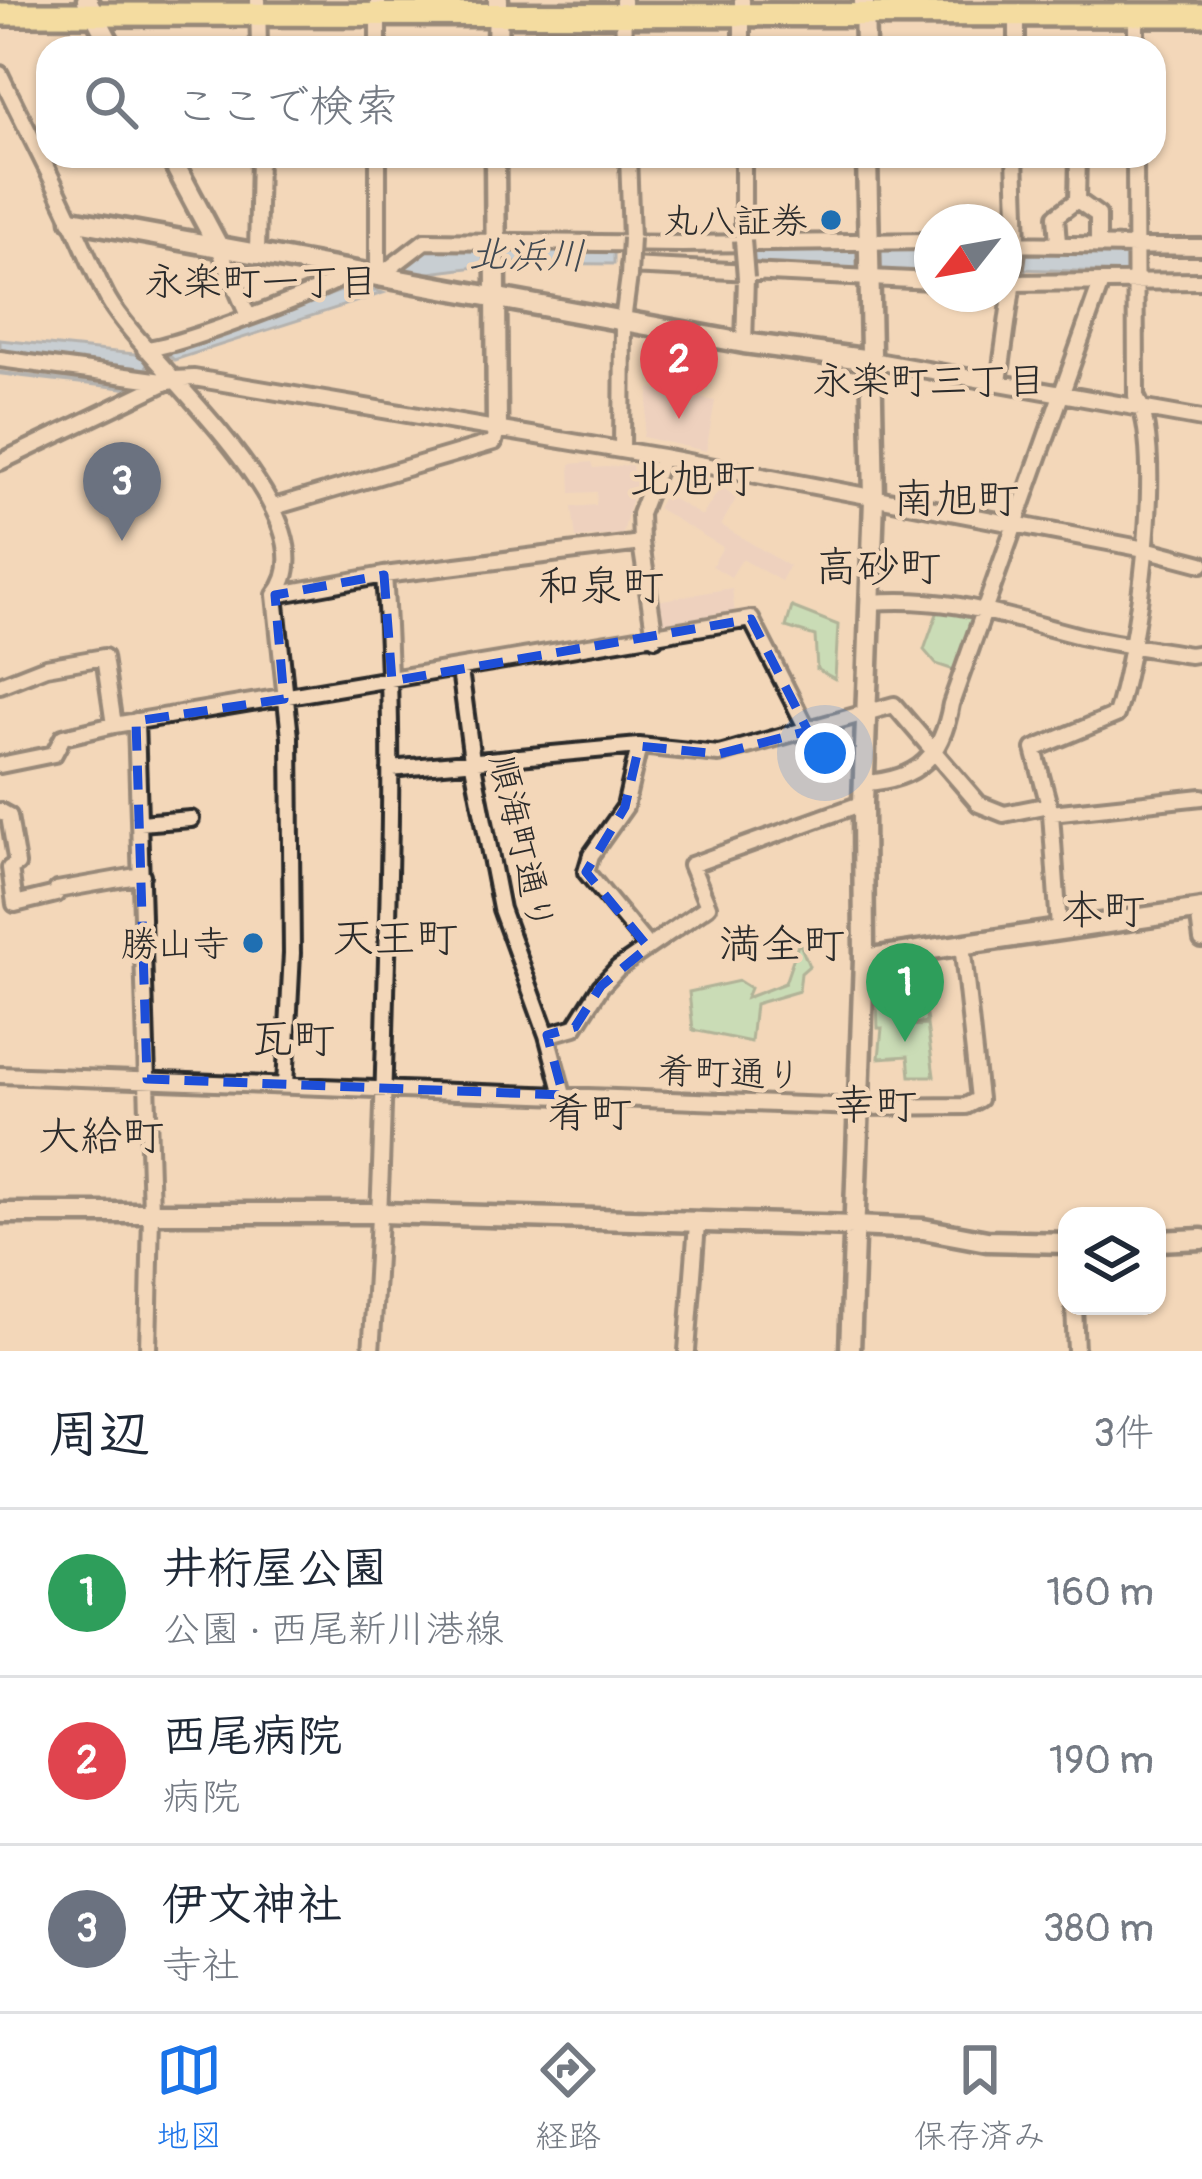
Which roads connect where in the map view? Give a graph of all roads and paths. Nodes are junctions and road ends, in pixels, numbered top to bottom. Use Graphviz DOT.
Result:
graph roads {
  1 [pos="90,6"];
  2 [pos="139,6"];
  3 [pos="378,6"];
  4 [pos="623,6"];
  5 [pos="258,7"];
  6 [pos="498,7"];
  7 [pos="742,7"];
  8 [pos="864,8"];
  9 [pos="0,14"];
  10 [pos="1017,15"];
  11 [pos="1136,15"];
  12 [pos="1202,15"];
  13 [pos="106,36"];
  14 [pos="1017,36"];
  15 [pos="1136,36"];
  16 [pos="0,74"];
  17 [pos="36,147"];
  18 [pos="46,168"];
  19 [pos="176,168"];
  20 [pos="259,168"];
  21 [pos="378,168"];
  22 [pos="495,168"];
  23 [pos="628,168"];
  24 [pos="743,168"];
  25 [pos="867,168"];
  26 [pos="1014,168"];
  27 [pos="1078,168"];
  28 [pos="1135,168"];
  29 [pos="1077,200"];
  30 [pos="1013,204"];
  31 [pos="72,220"];
  32 [pos="493,241"];
  33 [pos="914,242"];
  34 [pos="1058,243"];
  35 [pos="1022,244"];
  36 [pos="1135,244"];
  37 [pos="1098,245"];
  38 [pos="218,246"];
  39 [pos="868,246"];
  40 [pos="1202,247"];
  41 [pos="256,254"];
  42 [pos="352,272"];
  43 [pos="629,272"];
  44 [pos="746,274"];
  45 [pos="377,277"];
  46 [pos="868,278"];
  47 [pos="914,280"];
  48 [pos="1202,281"];
  49 [pos="1136,282"];
  50 [pos="1022,283"];
  51 [pos="1101,283"];
  52 [pos="496,291"];
  53 [pos="1006,312"];
  54 [pos="248,316"];
  55 [pos="623,321"];
  56 [pos="744,343"];
  57 [pos="142,345"];
  58 [pos="0,358"];
  59 [pos="871,359"];
  60 [pos="170,378"];
  61 [pos="999,382"];
  62 [pos="1060,394"];
  63 [pos="1144,409"];
  64 [pos="1202,418"];
  65 [pos="497,429"];
  66 [pos="622,450"];
  67 [pos="662,457"];
  68 [pos="0,461"];
  69 [pos="874,499"];
  70 [pos="274,507"];
  71 [pos="1016,526"];
  72 [pos="641,543"];
  73 [pos="1145,549"];
  74 [pos="1202,563"];
  75 [pos="289,568"];
  76 [pos="384,575"];
  77 [pos="311,586"];
  78 [pos="275,595"];
  79 [pos="870,602"];
  80 [pos="986,609"];
  81 [pos="655,638"];
  82 [pos="1130,645"];
  83 [pos="1202,653"];
  84 [pos="460,670"];
  85 [pos="392,681"];
  86 [pos="0,685"];
  87 [pos="284,699"];
  88 [pos="867,712"];
  89 [pos="136,721"];
  90 [pos="114,725"];
  91 [pos="808,731"];
  92 [pos="639,746"];
  93 [pos="936,753"];
  94 [pos="472,760"];
  95 [pos="0,765"];
  96 [pos="390,769"];
  97 [pos="864,793"];
  98 [pos="1202,796"];
  99 [pos="1050,809"];
  100 [pos="0,812"];
  101 [pos="191,819"];
  102 [pos="140,823"];
  103 [pos="142,875"];
  104 [pos="1200,909"];
  105 [pos="1059,928"];
  106 [pos="1202,940"];
  107 [pos="962,944"];
  108 [pos="648,947"];
  109 [pos="864,959"];
  110 [pos="548,1035"];
  111 [pos="0,1075"];
  112 [pos="147,1079"];
  113 [pos="285,1085"];
  114 [pos="383,1091"];
  115 [pos="563,1095"];
  116 [pos="858,1107"];
  117 [pos="151,1212"];
  118 [pos="0,1213"];
  119 [pos="381,1213"];
  120 [pos="698,1224"];
  121 [pos="854,1226"];
  122 [pos="1202,1239"];
  123 [pos="1166,1241"];
  124 [pos="1058,1243"];
  125 [pos="1074,1315"];
  126 [pos="148,1351"];
  127 [pos="371,1351"];
  128 [pos="687,1351"];
  129 [pos="850,1351"];
  130 [pos="1076,1351"];
  1 -- 2 [label="main road"];
  1 -- 9 [label="main road"];
  1 -- 13 [label="street"];
  2 -- 5 [label="main road"];
  3 -- 5 [label="main road"];
  3 -- 6 [label="main road"];
  4 -- 6 [label="main road"];
  4 -- 7 [label="main road"];
  7 -- 8 [label="main road"];
  8 -- 10 [label="main road"];
  10 -- 11 [label="main road"];
  10 -- 14 [label="street"];
  11 -- 12 [label="main road"];
  11 -- 15 [label="street"];
  16 -- 17 [label="street"];
  18 -- 31 [label="street"];
  19 -- 38 [label="street"];
  20 -- 41 [label="street"];
  21 -- 45 [label="street"];
  22 -- 32 [label="street"];
  23 -- 43 [label="street, bridge"];
  24 -- 44 [label="street, bridge"];
  25 -- 39 [label="street"];
  26 -- 30 [label="street"];
  27 -- 29 [label="street"];
  28 -- 36 [label="street"];
  29 -- 34 [label="street"];
  29 -- 37 [label="street"];
  31 -- 38 [label="street"];
  31 -- 57 [label="street"];
  32 -- 39 [label="street"];
  32 -- 45 [label="street"];
  32 -- 52 [label="street"];
  33 -- 39 [label="street"];
  34 -- 35 [label="street"];
  34 -- 37 [label="street"];
  36 -- 37 [label="street"];
  36 -- 40 [label="street"];
  36 -- 49 [label="street"];
  38 -- 41 [label="street"];
  38 -- 54 [label="street"];
  39 -- 46 [label="street"];
  41 -- 42 [label="street"];
  42 -- 45 [label="street"];
  42 -- 54 [label="street"];
  43 -- 44 [label="street"];
  43 -- 55 [label="street"];
  44 -- 46 [label="street"];
  44 -- 56 [label="street"];
  45 -- 52 [label="street"];
  46 -- 47 [label="street"];
  46 -- 59 [label="street"];
  48 -- 49 [label="street"];
  49 -- 51 [label="street"];
  49 -- 63 [label="street"];
  50 -- 51 [label="street"];
  51 -- 62 [label="street"];
  52 -- 55 [label="street"];
  52 -- 65 [label="street"];
  53 -- 61 [label="street"];
  54 -- 57 [label="street"];
  55 -- 56 [label="street"];
  55 -- 66 [label="street"];
  56 -- 59 [label="street"];
  57 -- 60 [label="street"];
  58 -- 60 [label="street"];
  59 -- 61 [label="street"];
  59 -- 69 [label="street"];
  60 -- 65 [label="street"];
  60 -- 68 [label="street"];
  60 -- 70 [label="street"];
  61 -- 62 [label="street"];
  62 -- 63 [label="street"];
  62 -- 71 [label="street"];
  63 -- 64 [label="street"];
  63 -- 73 [label="street"];
  65 -- 66 [label="street"];
  65 -- 70 [label="street"];
  66 -- 67 [label="street"];
  67 -- 69 [label="street"];
  67 -- 72 [label="street"];
  69 -- 71 [label="street"];
  69 -- 79 [label="street"];
  70 -- 75 [label="street"];
  71 -- 73 [label="street"];
  71 -- 80 [label="street"];
  72 -- 76 [label="street"];
  72 -- 81 [label="street"];
  73 -- 74 [label="street"];
  73 -- 82 [label="street"];
  75 -- 77 [label="street"];
  75 -- 78 [label="street"];
  76 -- 77 [label="street"];
  76 -- 85 [label="street"];
  77 -- 78 [label="street"];
  78 -- 87 [label="street"];
  79 -- 80 [label="street"];
  79 -- 88 [label="street"];
  80 -- 82 [label="street"];
  80 -- 93 [label="street"];
  81 -- 84 [label="street"];
  81 -- 91 [label="street"];
  82 -- 83 [label="street"];
  82 -- 99 [label="street"];
  84 -- 85 [label="street"];
  84 -- 94 [label="street, 順海町通り"];
  85 -- 87 [label="street"];
  85 -- 96 [label="street"];
  86 -- 90 [label="street"];
  87 -- 89 [label="street"];
  87 -- 113 [label="street"];
  88 -- 91 [label="street"];
  88 -- 93 [label="street"];
  88 -- 97 [label="street"];
  89 -- 90 [label="street"];
  89 -- 102 [label="street"];
  90 -- 95 [label="street"];
  91 -- 92 [label="street"];
  92 -- 94 [label="street"];
  92 -- 108 [label="street"];
  93 -- 97 [label="street"];
  93 -- 99 [label="street"];
  94 -- 96 [label="street"];
  94 -- 110 [label="street, 順海町通り"];
  96 -- 114 [label="street"];
  97 -- 108 [label="street"];
  97 -- 109 [label="street"];
  98 -- 99 [label="street"];
  99 -- 105 [label="street"];
  100 -- 103 [label="street"];
  101 -- 102 [label="street"];
  102 -- 103 [label="street"];
  103 -- 112 [label="street"];
  104 -- 105 [label="street"];
  104 -- 106 [label="street"];
  105 -- 107 [label="street"];
  107 -- 109 [label="street"];
  107 -- 116 [label="street, 肴町通り"];
  108 -- 110 [label="street"];
  109 -- 116 [label="street"];
  110 -- 115 [label="street, 順海町通り"];
  111 -- 112 [label="street, 肴町通り"];
  112 -- 113 [label="street, 肴町通り"];
  112 -- 117 [label="street"];
  113 -- 114 [label="street, 肴町通り"];
  114 -- 115 [label="street, 肴町通り"];
  114 -- 119 [label="street"];
  115 -- 116 [label="street, 肴町通り"];
  116 -- 121 [label="street"];
  117 -- 118 [label="street"];
  117 -- 119 [label="street"];
  117 -- 126 [label="street"];
  119 -- 120 [label="street"];
  119 -- 127 [label="street"];
  120 -- 121 [label="street"];
  120 -- 128 [label="street"];
  121 -- 124 [label="street"];
  121 -- 129 [label="street"];
  122 -- 123 [label="street"];
  125 -- 130 [label="street"];
}
